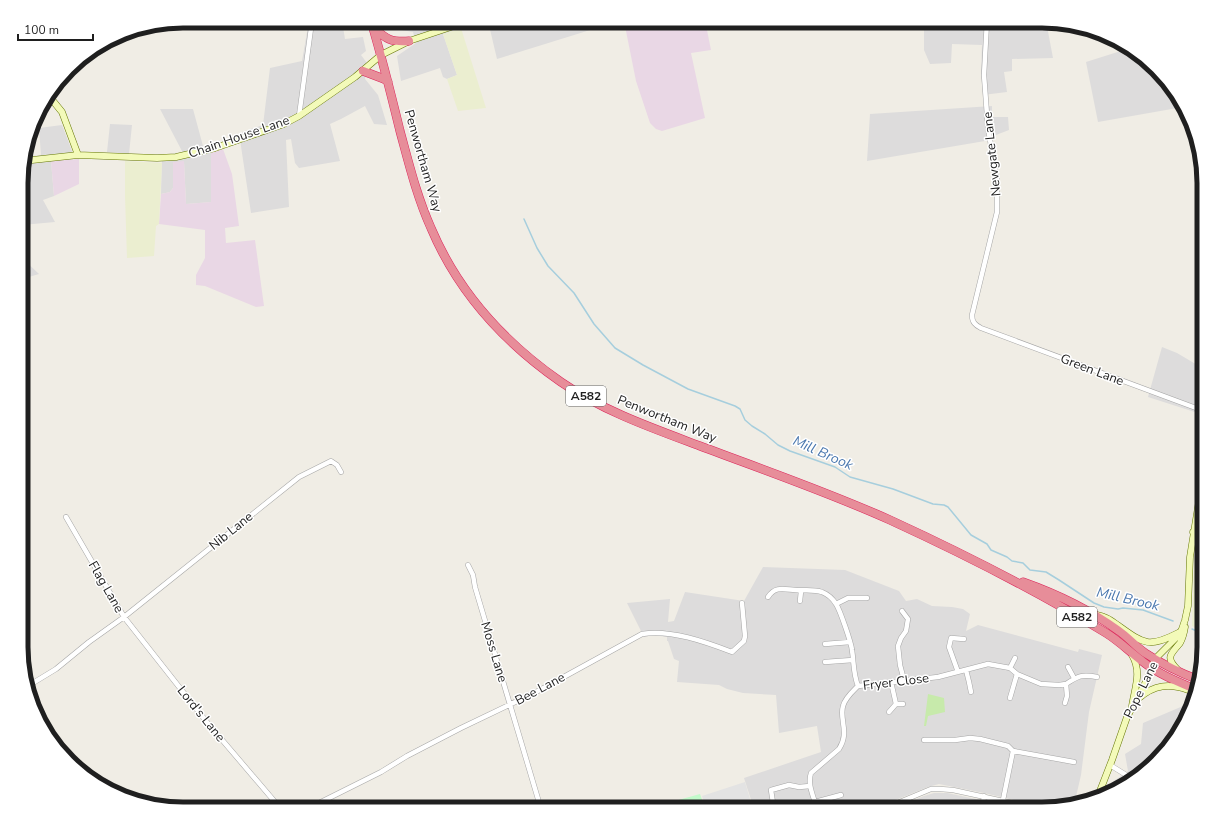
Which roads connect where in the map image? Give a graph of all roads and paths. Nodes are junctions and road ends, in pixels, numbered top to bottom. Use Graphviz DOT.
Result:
graph roads {
  1 [pos="311,28"];
  2 [pos="373,28"];
  3 [pos="376,28"];
  4 [pos="448,28"];
  5 [pos="987,28"];
  6 [pos="409,41"];
  7 [pos="381,55"];
  8 [pos="363,70"];
  9 [pos="388,82"];
  10 [pos="52,100"];
  11 [pos="299,116"];
  12 [pos="78,155"];
  13 [pos="30,160"];
  14 [pos="981,328"];
  15 [pos="1197,409"];
  16 [pos="341,472"];
  17 [pos="1197,509"];
  18 [pos="66,517"];
  19 [pos="1193,532"];
  20 [pos="1197,532"];
  21 [pos="468,565"];
  22 [pos="998,573"];
  23 [pos="801,591"];
  24 [pos="768,597"];
  25 [pos="866,598"];
  26 [pos="800,601"];
  27 [pos="742,603"];
  28 [pos="836,604"];
  29 [pos="902,611"];
  30 [pos="1093,615"];
  31 [pos="124,617"];
  32 [pos="1185,620"];
  33 [pos="1180,632"];
  34 [pos="964,638"];
  35 [pos="850,642"];
  36 [pos="824,644"];
  37 [pos="1130,650"];
  38 [pos="1015,658"];
  39 [pos="1155,659"];
  40 [pos="853,660"];
  41 [pos="825,662"];
  42 [pos="1068,667"];
  43 [pos="1010,668"];
  44 [pos="1151,668"];
  45 [pos="966,670"];
  46 [pos="958,672"];
  47 [pos="1181,673"];
  48 [pos="1017,674"];
  49 [pos="1097,677"];
  50 [pos="1074,678"];
  51 [pos="1194,678"];
  52 [pos="904,680"];
  53 [pos="890,682"];
  54 [pos="32,683"];
  55 [pos="1066,684"];
  56 [pos="858,686"];
  57 [pos="1192,688"];
  58 [pos="1191,690"];
  59 [pos="971,692"];
  60 [pos="1010,698"];
  61 [pos="1137,700"];
  62 [pos="1065,703"];
  63 [pos="896,704"];
  64 [pos="902,704"];
  65 [pos="510,705"];
  66 [pos="1131,709"];
  67 [pos="889,712"];
  68 [pos="924,740"];
  69 [pos="1013,751"];
  70 [pos="1074,762"];
  71 [pos="1110,765"];
  72 [pos="1128,776"];
  73 [pos="810,786"];
  74 [pos="1100,790"];
  75 [pos="840,795"];
  76 [pos="984,796"];
  77 [pos="1003,800"];
  78 [pos="275,802"];
  79 [pos="321,802"];
  80 [pos="539,802"];
  81 [pos="773,802"];
  82 [pos="815,802"];
  83 [pos="901,802"];
  84 [pos="983,802"];
  85 [pos="1011,802"];
  1 -- 11 [label="street"];
  2 -- 7 [label="highway, Penwortham Way / A582"];
  3 -- 6 [label="highway"];
  4 -- 6 [label="street, Chain House Lane"];
  5 -- 14 [label="street, Newgate Lane"];
  6 -- 7 [label="street, Chain House Lane"];
  7 -- 8 [label="street, Chain House Lane"];
  7 -- 9 [label="highway, Penwortham Way / A582"];
  8 -- 9 [label="highway"];
  8 -- 11 [label="street, Chain House Lane"];
  9 -- 22 [label="highway, Penwortham Way / A582"];
  10 -- 12 [label="street"];
  11 -- 12 [label="street, Chain House Lane"];
  12 -- 13 [label="street, Chain House Lane"];
  14 -- 15 [label="street, Green Lane"];
  16 -- 31 [label="street, Nib Lane"];
  17 -- 19 [label="street, Pope Lane"];
  18 -- 31 [label="street, Flag Lane"];
  19 -- 20 [label="street"];
  19 -- 32 [label="street, Pope Lane"];
  21 -- 65 [label="street, Moss Lane"];
  22 -- 30 [label="highway, Penwortham Way / A582"];
  22 -- 37 [label="highway, Penwortham Way / A582"];
  23 -- 24 [label="street"];
  23 -- 26 [label="street"];
  23 -- 28 [label="street"];
  25 -- 28 [label="street"];
  27 -- 65 [label="street, Bee Lane"];
  28 -- 35 [label="street"];
  29 -- 52 [label="street"];
  30 -- 33 [label="street"];
  30 -- 39 [label="highway, Penwortham Way / A582"];
  31 -- 54 [label="street, Flag Lane"];
  31 -- 78 [label="street, Lord's Lane"];
  32 -- 33 [label="street, Pope Lane"];
  32 -- 47 [label="street"];
  33 -- 39 [label="street, Pope Lane"];
  34 -- 46 [label="street"];
  35 -- 36 [label="street"];
  35 -- 40 [label="street"];
  37 -- 44 [label="highway, Penwortham Way / A582"];
  37 -- 66 [label="street"];
  38 -- 43 [label="street"];
  39 -- 44 [label="street, Pope Lane"];
  39 -- 47 [label="highway, A582"];
  40 -- 41 [label="street"];
  40 -- 56 [label="street"];
  42 -- 50 [label="street"];
  43 -- 45 [label="street, Fryer Close"];
  43 -- 48 [label="street"];
  44 -- 57 [label="highway, A582"];
  44 -- 61 [label="street, Pope Lane"];
  45 -- 46 [label="street, Fryer Close"];
  45 -- 59 [label="street"];
  46 -- 52 [label="street, Fryer Close"];
  47 -- 51 [label="highway, A582"];
  48 -- 55 [label="street"];
  48 -- 60 [label="street"];
  49 -- 50 [label="street"];
  50 -- 55 [label="street"];
  52 -- 53 [label="street, Fryer Close"];
  53 -- 56 [label="street, Fryer Close"];
  53 -- 63 [label="street"];
  55 -- 62 [label="street"];
  56 -- 73 [label="street, Fryer Close"];
  58 -- 61 [label="street"];
  61 -- 66 [label="street, Pope Lane"];
  63 -- 64 [label="street"];
  63 -- 67 [label="street"];
  65 -- 79 [label="street, Bee Lane"];
  65 -- 80 [label="street, Moss Lane"];
  66 -- 71 [label="street, Pope Lane"];
  68 -- 69 [label="street"];
  69 -- 70 [label="street"];
  69 -- 77 [label="street"];
  71 -- 72 [label="street"];
  71 -- 74 [label="street, Pope Lane"];
  73 -- 81 [label="street"];
  73 -- 82 [label="street"];
  75 -- 82 [label="street"];
  76 -- 77 [label="street"];
  76 -- 83 [label="street"];
  76 -- 84 [label="street"];
  77 -- 85 [label="street"];
}
